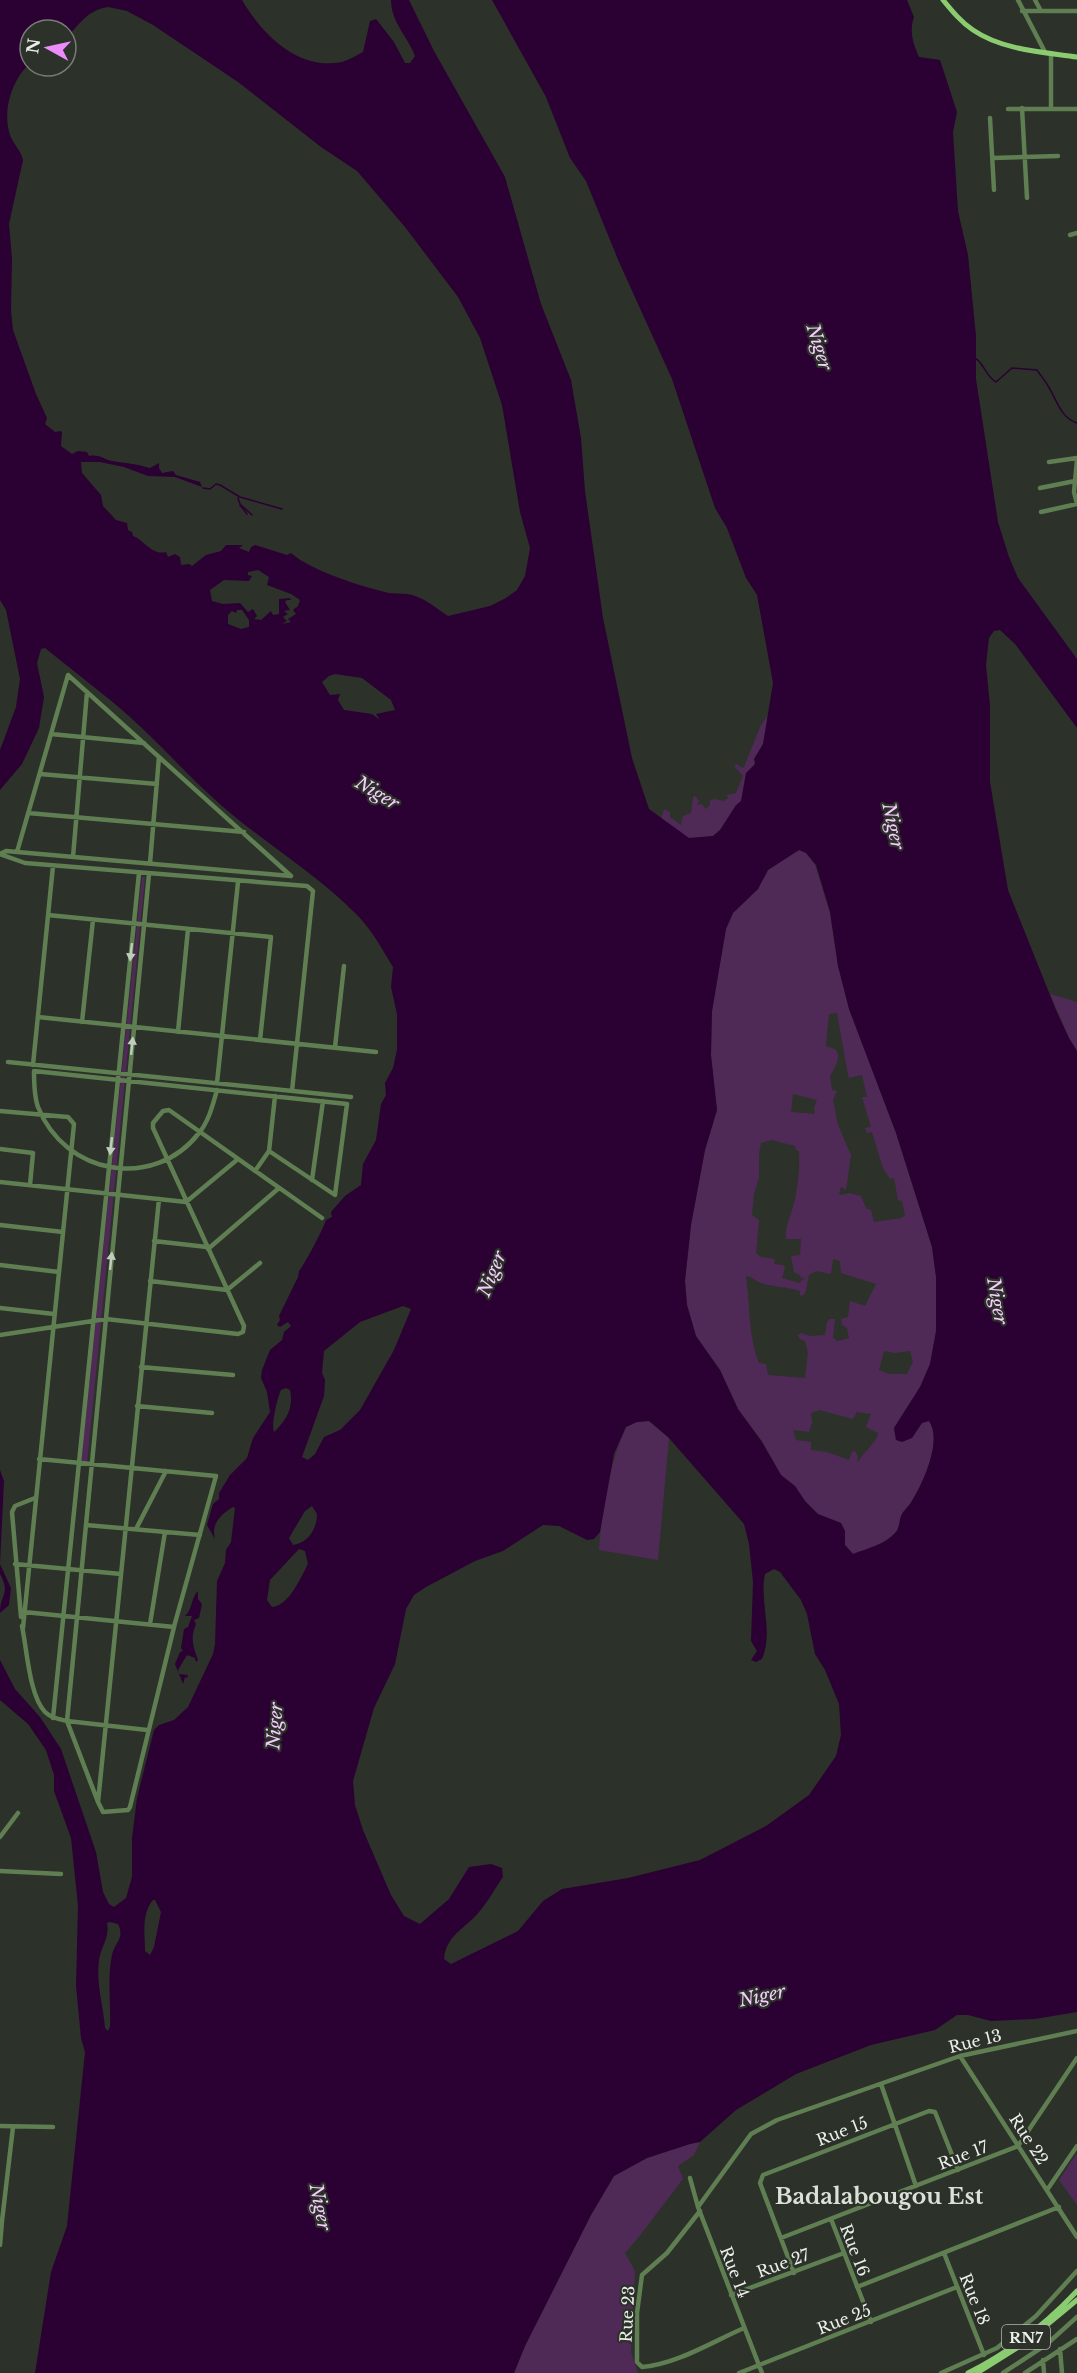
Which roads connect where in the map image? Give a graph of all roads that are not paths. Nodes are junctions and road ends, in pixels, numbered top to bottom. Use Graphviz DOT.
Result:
graph roads {
  1 [pos="943,0"];
  2 [pos="1018,0"];
  3 [pos="1035,0"];
  4 [pos="1022,11"];
  5 [pos="1041,11"];
  6 [pos="1077,11"];
  7 [pos="1048,53"];
  8 [pos="1077,57"];
  9 [pos="1022,108"];
  10 [pos="1051,108"];
  11 [pos="1008,109"];
  12 [pos="1077,109"];
  13 [pos="990,118"];
  14 [pos="1058,156"];
  15 [pos="1024,157"];
  16 [pos="992,159"];
  17 [pos="994,190"];
  18 [pos="1027,198"];
  19 [pos="1077,233"];
  20 [pos="1070,235"];
  21 [pos="1077,459"];
  22 [pos="1049,462"];
  23 [pos="1075,481"];
  24 [pos="1040,488"];
  25 [pos="1077,504"];
  26 [pos="1041,512"];
  27 [pos="87,692"];
  28 [pos="51,735"];
  29 [pos="84,737"];
  30 [pos="144,742"];
  31 [pos="159,756"];
  32 [pos="40,774"];
  33 [pos="80,777"];
  34 [pos="157,784"];
  35 [pos="28,813"];
  36 [pos="76,817"];
  37 [pos="153,824"];
  38 [pos="244,832"];
  39 [pos="17,852"];
  40 [pos="0,854"];
  41 [pos="73,857"];
  42 [pos="150,863"];
  43 [pos="53,866"];
  44 [pos="139,873"];
  45 [pos="149,874"];
  46 [pos="238,882"];
  47 [pos="48,915"];
  48 [pos="93,920"];
  49 [pos="134,924"];
  50 [pos="144,925"];
  51 [pos="188,929"];
  52 [pos="233,934"];
  53 [pos="344,966"];
  54 [pos="38,1017"];
  55 [pos="82,1022"];
  56 [pos="124,1026"];
  57 [pos="134,1027"];
  58 [pos="178,1032"];
  59 [pos="224,1036"];
  60 [pos="260,1040"];
  61 [pos="298,1044"];
  62 [pos="335,1047"];
  63 [pos="376,1052"];
  64 [pos="8,1062"];
  65 [pos="33,1065"];
  66 [pos="129,1074"];
  67 [pos="119,1077"];
  68 [pos="129,1081"];
  69 [pos="217,1083"];
  70 [pos="217,1090"];
  71 [pos="292,1091"];
  72 [pos="275,1096"];
  73 [pos="351,1097"];
  74 [pos="323,1101"];
  75 [pos="0,1111"];
  76 [pos="42,1115"];
  77 [pos="200,1132"];
  78 [pos="0,1149"];
  79 [pos="71,1151"];
  80 [pos="269,1151"];
  81 [pos="166,1158"];
  82 [pos="238,1159"];
  83 [pos="109,1168"];
  84 [pos="120,1169"];
  85 [pos="255,1171"];
  86 [pos="312,1179"];
  87 [pos="0,1182"];
  88 [pos="30,1185"];
  89 [pos="279,1188"];
  90 [pos="67,1189"];
  91 [pos="107,1194"];
  92 [pos="118,1195"];
  93 [pos="159,1199"];
  94 [pos="186,1202"];
  95 [pos="322,1218"];
  96 [pos="0,1225"];
  97 [pos="63,1232"];
  98 [pos="154,1241"];
  99 [pos="208,1248"];
  100 [pos="260,1263"];
  101 [pos="0,1265"];
  102 [pos="58,1272"];
  103 [pos="150,1281"];
  104 [pos="227,1290"];
  105 [pos="0,1308"];
  106 [pos="54,1314"];
  107 [pos="106,1319"];
  108 [pos="94,1320"];
  109 [pos="146,1324"];
  110 [pos="53,1326"];
  111 [pos="0,1335"];
  112 [pos="141,1367"];
  113 [pos="233,1375"];
  114 [pos="137,1406"];
  115 [pos="212,1413"];
  116 [pos="39,1459"];
  117 [pos="79,1462"];
  118 [pos="92,1464"];
  119 [pos="131,1467"];
  120 [pos="166,1471"];
  121 [pos="35,1498"];
  122 [pos="86,1524"];
  123 [pos="125,1528"];
  124 [pos="136,1529"];
  125 [pos="165,1532"];
  126 [pos="200,1535"];
  127 [pos="15,1564"];
  128 [pos="29,1565"];
  129 [pos="69,1569"];
  130 [pos="81,1570"];
  131 [pos="121,1574"];
  132 [pos="24,1612"];
  133 [pos="64,1616"];
  134 [pos="77,1617"];
  135 [pos="116,1621"];
  136 [pos="150,1624"];
  137 [pos="174,1627"];
  138 [pos="23,1628"];
  139 [pos="53,1718"];
  140 [pos="67,1721"];
  141 [pos="106,1725"];
  142 [pos="147,1730"];
  143 [pos="98,1802"];
  144 [pos="18,1813"];
  145 [pos="0,1837"];
  146 [pos="0,1872"];
  147 [pos="61,1874"];
  148 [pos="1077,2031"];
  149 [pos="960,2056"];
  150 [pos="1077,2058"];
  151 [pos="881,2084"];
  152 [pos="894,2124"];
  153 [pos="0,2126"];
  154 [pos="12,2127"];
  155 [pos="52,2127"];
  156 [pos="1018,2146"];
  157 [pos="1077,2146"];
  158 [pos="958,2170"];
  159 [pos="690,2178"];
  160 [pos="916,2186"];
  161 [pos="1047,2190"];
  162 [pos="1059,2207"];
  163 [pos="699,2209"];
  164 [pos="831,2219"];
  165 [pos="1,2221"];
  166 [pos="1077,2237"];
  167 [pos="781,2238"];
  168 [pos="0,2245"];
  169 [pos="844,2253"];
  170 [pos="944,2253"];
  171 [pos="1077,2271"];
  172 [pos="794,2273"];
  173 [pos="857,2287"];
  174 [pos="957,2287"];
  175 [pos="1077,2291"];
  176 [pos="731,2295"];
  177 [pos="1077,2300"];
  178 [pos="1077,2317"];
  179 [pos="870,2322"];
  180 [pos="744,2328"];
  181 [pos="1077,2339"];
  182 [pos="1060,2349"];
  183 [pos="984,2355"];
  184 [pos="1043,2360"];
  185 [pos="759,2364"];
  186 [pos="739,2373"];
  187 [pos="762,2373"];
  188 [pos="941,2373"];
  189 [pos="968,2373"];
  190 [pos="977,2373"];
  191 [pos="1003,2373"];
  192 [pos="1025,2373"];
  193 [pos="1044,2373"];
  194 [pos="1062,2373"];
  1 -- 7 [label="main road"];
  2 -- 4 [label="street"];
  3 -- 5 [label="street"];
  4 -- 5 [label="street"];
  4 -- 7 [label="street"];
  5 -- 6 [label="street"];
  7 -- 8 [label="main road"];
  7 -- 10 [label="street"];
  9 -- 10 [label="street"];
  9 -- 11 [label="street"];
  9 -- 15 [label="street"];
  10 -- 12 [label="street"];
  13 -- 16 [label="street"];
  14 -- 15 [label="street"];
  15 -- 16 [label="street"];
  15 -- 18 [label="street"];
  16 -- 17 [label="street"];
  19 -- 20 [label="street"];
  21 -- 22 [label="street"];
  21 -- 23 [label="street"];
  23 -- 24 [label="street"];
  23 -- 25 [label="street"];
  25 -- 26 [label="street"];
  27 -- 28 [label="street"];
  27 -- 29 [label="street"];
  27 -- 30 [label="street"];
  28 -- 29 [label="street"];
  28 -- 32 [label="street"];
  29 -- 30 [label="street"];
  29 -- 33 [label="street"];
  30 -- 31 [label="street"];
  31 -- 34 [label="street"];
  31 -- 38 [label="street"];
  32 -- 33 [label="street"];
  32 -- 35 [label="street"];
  33 -- 34 [label="street"];
  33 -- 36 [label="street"];
  34 -- 37 [label="street"];
  35 -- 36 [label="street"];
  35 -- 39 [label="street"];
  36 -- 37 [label="street"];
  36 -- 41 [label="street"];
  37 -- 38 [label="street"];
  37 -- 42 [label="street"];
  38 -- 42 [label="street"];
  39 -- 40 [label="street"];
  39 -- 41 [label="street"];
  40 -- 43 [label="street"];
  41 -- 42 [label="street"];
  43 -- 44 [label="street"];
  43 -- 47 [label="street"];
  44 -- 45 [label="street"];
  44 -- 49 [label="street"];
  45 -- 46 [label="street"];
  45 -- 50 [label="street"];
  46 -- 52 [label="street"];
  46 -- 61 [label="street"];
  47 -- 48 [label="street"];
  47 -- 54 [label="street"];
  48 -- 49 [label="street"];
  48 -- 55 [label="street"];
  49 -- 50 [label="street"];
  49 -- 56 [label="street, one-way"];
  50 -- 51 [label="street"];
  50 -- 57 [label="street"];
  51 -- 52 [label="street"];
  51 -- 58 [label="street"];
  52 -- 59 [label="street"];
  52 -- 60 [label="street"];
  53 -- 62 [label="street"];
  54 -- 55 [label="street"];
  54 -- 65 [label="street"];
  55 -- 56 [label="street"];
  56 -- 57 [label="street"];
  56 -- 67 [label="street"];
  57 -- 58 [label="street"];
  66 -- 57 [label="street, one-way"];
  58 -- 59 [label="street"];
  59 -- 60 [label="street"];
  59 -- 69 [label="street"];
  60 -- 61 [label="street"];
  61 -- 62 [label="street"];
  61 -- 71 [label="street"];
  62 -- 63 [label="street"];
  64 -- 65 [label="street"];
  65 -- 67 [label="street"];
  66 -- 67 [label="street"];
  66 -- 68 [label="street"];
  66 -- 69 [label="street"];
  67 -- 68 [label="street"];
  67 -- 76 [label="street"];
  67 -- 83 [label="street, one-way"];
  68 -- 70 [label="street"];
  68 -- 84 [label="street"];
  69 -- 71 [label="street"];
  70 -- 72 [label="street"];
  70 -- 77 [label="street"];
  71 -- 73 [label="street"];
  72 -- 74 [label="street"];
  72 -- 80 [label="street"];
  74 -- 86 [label="street"];
  74 -- 86 [label="street"];
  75 -- 76 [label="street"];
  76 -- 79 [label="street"];
  76 -- 79 [label="street"];
  77 -- 81 [label="street"];
  77 -- 81 [label="street"];
  77 -- 82 [label="street"];
  78 -- 88 [label="street"];
  79 -- 83 [label="street"];
  79 -- 90 [label="street"];
  80 -- 85 [label="street"];
  80 -- 86 [label="street"];
  81 -- 84 [label="street"];
  81 -- 94 [label="street"];
  82 -- 85 [label="street"];
  82 -- 94 [label="street"];
  83 -- 84 [label="street"];
  83 -- 91 [label="street"];
  84 -- 92 [label="street"];
  85 -- 89 [label="street"];
  87 -- 88 [label="street"];
  88 -- 90 [label="street"];
  89 -- 95 [label="street"];
  89 -- 99 [label="street"];
  90 -- 91 [label="street"];
  90 -- 97 [label="street"];
  91 -- 92 [label="street"];
  91 -- 108 [label="street"];
  92 -- 93 [label="street"];
  107 -- 92 [label="street, one-way"];
  93 -- 94 [label="street"];
  93 -- 98 [label="street"];
  94 -- 99 [label="street"];
  96 -- 97 [label="street"];
  97 -- 102 [label="street"];
  98 -- 99 [label="street"];
  98 -- 103 [label="street"];
  99 -- 104 [label="street"];
  100 -- 104 [label="street"];
  101 -- 102 [label="street"];
  102 -- 106 [label="street"];
  103 -- 104 [label="street"];
  103 -- 109 [label="street"];
  104 -- 109 [label="street"];
  105 -- 106 [label="street"];
  106 -- 110 [label="street"];
  107 -- 108 [label="street"];
  107 -- 109 [label="street"];
  107 -- 118 [label="street"];
  108 -- 110 [label="street"];
  108 -- 117 [label="street"];
  109 -- 112 [label="street"];
  110 -- 111 [label="street"];
  110 -- 116 [label="street"];
  112 -- 113 [label="street"];
  112 -- 114 [label="street"];
  114 -- 115 [label="street"];
  114 -- 119 [label="street"];
  116 -- 117 [label="street"];
  116 -- 121 [label="street"];
  117 -- 118 [label="street"];
  117 -- 129 [label="street"];
  118 -- 119 [label="street"];
  118 -- 122 [label="street"];
  119 -- 120 [label="street"];
  119 -- 123 [label="street"];
  120 -- 124 [label="street"];
  120 -- 126 [label="street"];
  121 -- 127 [label="street"];
  121 -- 128 [label="street"];
  122 -- 123 [label="street"];
  122 -- 130 [label="street"];
  123 -- 124 [label="street"];
  123 -- 131 [label="street"];
  124 -- 125 [label="street"];
  125 -- 126 [label="street"];
  125 -- 136 [label="street"];
  126 -- 137 [label="street"];
  127 -- 128 [label="street"];
  127 -- 138 [label="street"];
  128 -- 129 [label="street"];
  128 -- 132 [label="street"];
  129 -- 130 [label="street"];
  129 -- 133 [label="street"];
  130 -- 131 [label="street"];
  130 -- 134 [label="street"];
  131 -- 135 [label="street"];
  132 -- 133 [label="street"];
  132 -- 138 [label="street"];
  133 -- 134 [label="street"];
  133 -- 139 [label="street"];
  134 -- 135 [label="street"];
  134 -- 140 [label="street"];
  135 -- 136 [label="street"];
  135 -- 141 [label="street"];
  136 -- 137 [label="street"];
  137 -- 142 [label="street"];
  138 -- 139 [label="street"];
  139 -- 140 [label="street"];
  140 -- 141 [label="street"];
  140 -- 143 [label="street"];
  141 -- 142 [label="street"];
  141 -- 143 [label="street"];
  142 -- 143 [label="street"];
  144 -- 145 [label="street"];
  146 -- 147 [label="street"];
  148 -- 149 [label="street, Rue 13"];
  149 -- 151 [label="street, Rue 13"];
  149 -- 156 [label="street, Rue 22"];
  150 -- 156 [label="street"];
  151 -- 152 [label="street"];
  151 -- 163 [label="street, Rue 13"];
  152 -- 158 [label="street, Rue 15"];
  152 -- 160 [label="street"];
  152 -- 167 [label="street, Rue 15"];
  153 -- 154 [label="street"];
  154 -- 155 [label="street"];
  154 -- 165 [label="street"];
  156 -- 158 [label="street, Rue 17"];
  156 -- 161 [label="street, Rue 22"];
  157 -- 161 [label="street"];
  158 -- 160 [label="street, Rue 17"];
  159 -- 163 [label="street, Rue 14"];
  160 -- 164 [label="street, Rue 17"];
  161 -- 162 [label="street, Rue 22"];
  162 -- 166 [label="street, Rue 22"];
  162 -- 170 [label="street"];
  163 -- 176 [label="street, Rue 14"];
  163 -- 180 [label="street, Rue 23"];
  164 -- 167 [label="street, Rue 17"];
  164 -- 169 [label="street, Rue 16"];
  165 -- 168 [label="street"];
  167 -- 172 [label="street"];
  169 -- 172 [label="street, Rue 27"];
  169 -- 173 [label="street, Rue 16"];
  170 -- 173 [label="street"];
  170 -- 174 [label="street, Rue 18"];
  171 -- 183 [label="street"];
  172 -- 176 [label="street, Rue 27"];
  173 -- 179 [label="street, Rue 16"];
  174 -- 179 [label="street, Rue 25"];
  174 -- 183 [label="street, Rue 18"];
  175 -- 189 [label="main road, RN7"];
  176 -- 180 [label="street, Rue 14"];
  177 -- 190 [label="main road, RN7"];
  178 -- 191 [label="street"];
  179 -- 185 [label="street, Rue 25"];
  180 -- 185 [label="street, Rue 14"];
  181 -- 182 [label="street"];
  182 -- 184 [label="street"];
  182 -- 194 [label="street"];
  183 -- 188 [label="street"];
  184 -- 192 [label="street"];
  184 -- 193 [label="street"];
  185 -- 186 [label="street, Rue 25"];
  185 -- 187 [label="street, Rue 14"];
}
